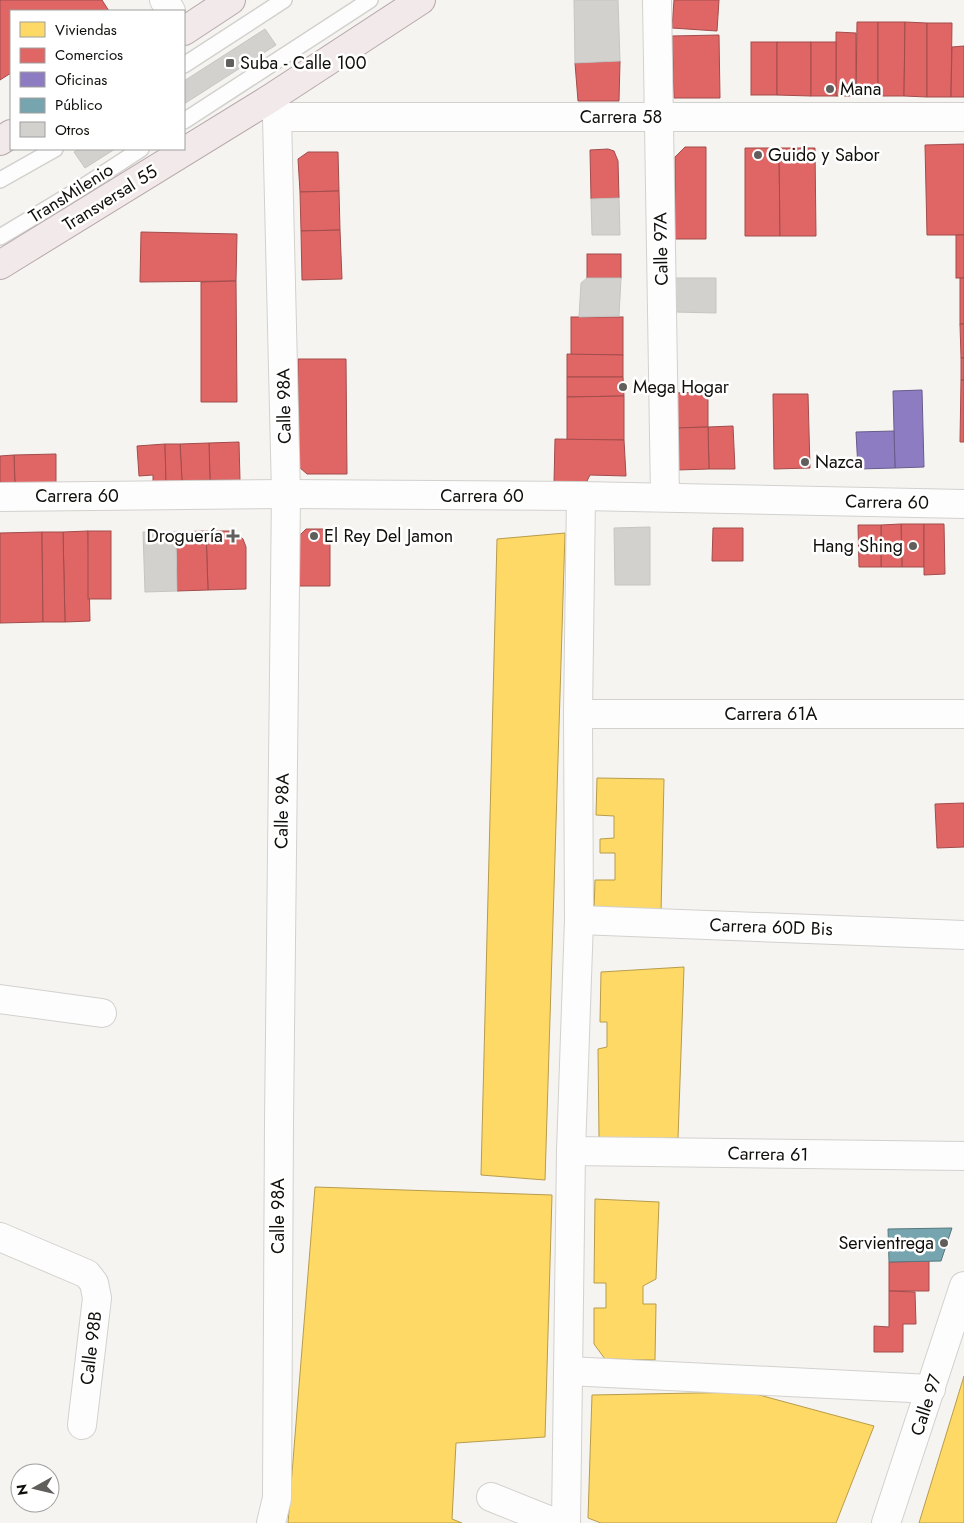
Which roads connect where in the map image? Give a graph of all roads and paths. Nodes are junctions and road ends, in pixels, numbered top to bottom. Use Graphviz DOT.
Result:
graph roads {
  1 [pos="232,0"];
  2 [pos="284,0"];
  3 [pos="370,0"];
  4 [pos="422,0"];
  5 [pos="657,0"];
  6 [pos="185,30"];
  7 [pos="185,64"];
  8 [pos="273,109"];
  9 [pos="659,117"];
  10 [pos="964,117"];
  11 [pos="185,120"];
  12 [pos="53,150"];
  13 [pos="139,150"];
  14 [pos="0,180"];
  15 [pos="0,237"];
  16 [pos="0,265"];
  17 [pos="286,494"];
  18 [pos="0,496"];
  19 [pos="581,496"];
  20 [pos="665,497"];
  21 [pos="964,504"];
  22 [pos="578,714"];
  23 [pos="964,714"];
  24 [pos="579,920"];
  25 [pos="964,935"];
  26 [pos="0,999"];
  27 [pos="102,1013"];
  28 [pos="572,1151"];
  29 [pos="964,1156"];
  30 [pos="0,1237"];
  31 [pos="964,1286"];
  32 [pos="568,1371"];
  33 [pos="931,1389"];
  34 [pos="82,1425"];
  35 [pos="491,1497"];
  36 [pos="271,1523"];
  37 [pos="556,1523"];
  38 [pos="566,1523"];
  39 [pos="886,1523"];
  1 -- 6 [label="main road"];
  2 -- 7 [label="lane"];
  3 -- 11 [label="lane"];
  4 -- 8 [label="main road, Transversal 55"];
  5 -- 9 [label="street, Calle 97A"];
  8 -- 9 [label="street, Carrera 58"];
  8 -- 16 [label="main road, Transversal 55"];
  8 -- 17 [label="street, Calle 98A"];
  9 -- 10 [label="street, Carrera 58"];
  9 -- 20 [label="street, Calle 97A"];
  12 -- 14 [label="lane"];
  13 -- 15 [label="lane, TransMilenio"];
  17 -- 18 [label="street, Carrera 60"];
  17 -- 19 [label="street, Carrera 60"];
  17 -- 36 [label="street, Calle 98A"];
  19 -- 20 [label="street, Carrera 60"];
  19 -- 22 [label="street"];
  20 -- 21 [label="street, Carrera 60"];
  22 -- 23 [label="street, Carrera 61A"];
  22 -- 24 [label="street"];
  24 -- 25 [label="street, Carrera 60D Bis"];
  24 -- 28 [label="street"];
  26 -- 27 [label="street"];
  28 -- 29 [label="street, Carrera 61"];
  28 -- 32 [label="street"];
  30 -- 34 [label="street, Calle 98B"];
  31 -- 33 [label="street, Calle 97"];
  32 -- 33 [label="street"];
  32 -- 38 [label="street"];
  33 -- 39 [label="street, Calle 97"];
  35 -- 37 [label="street"];
}
